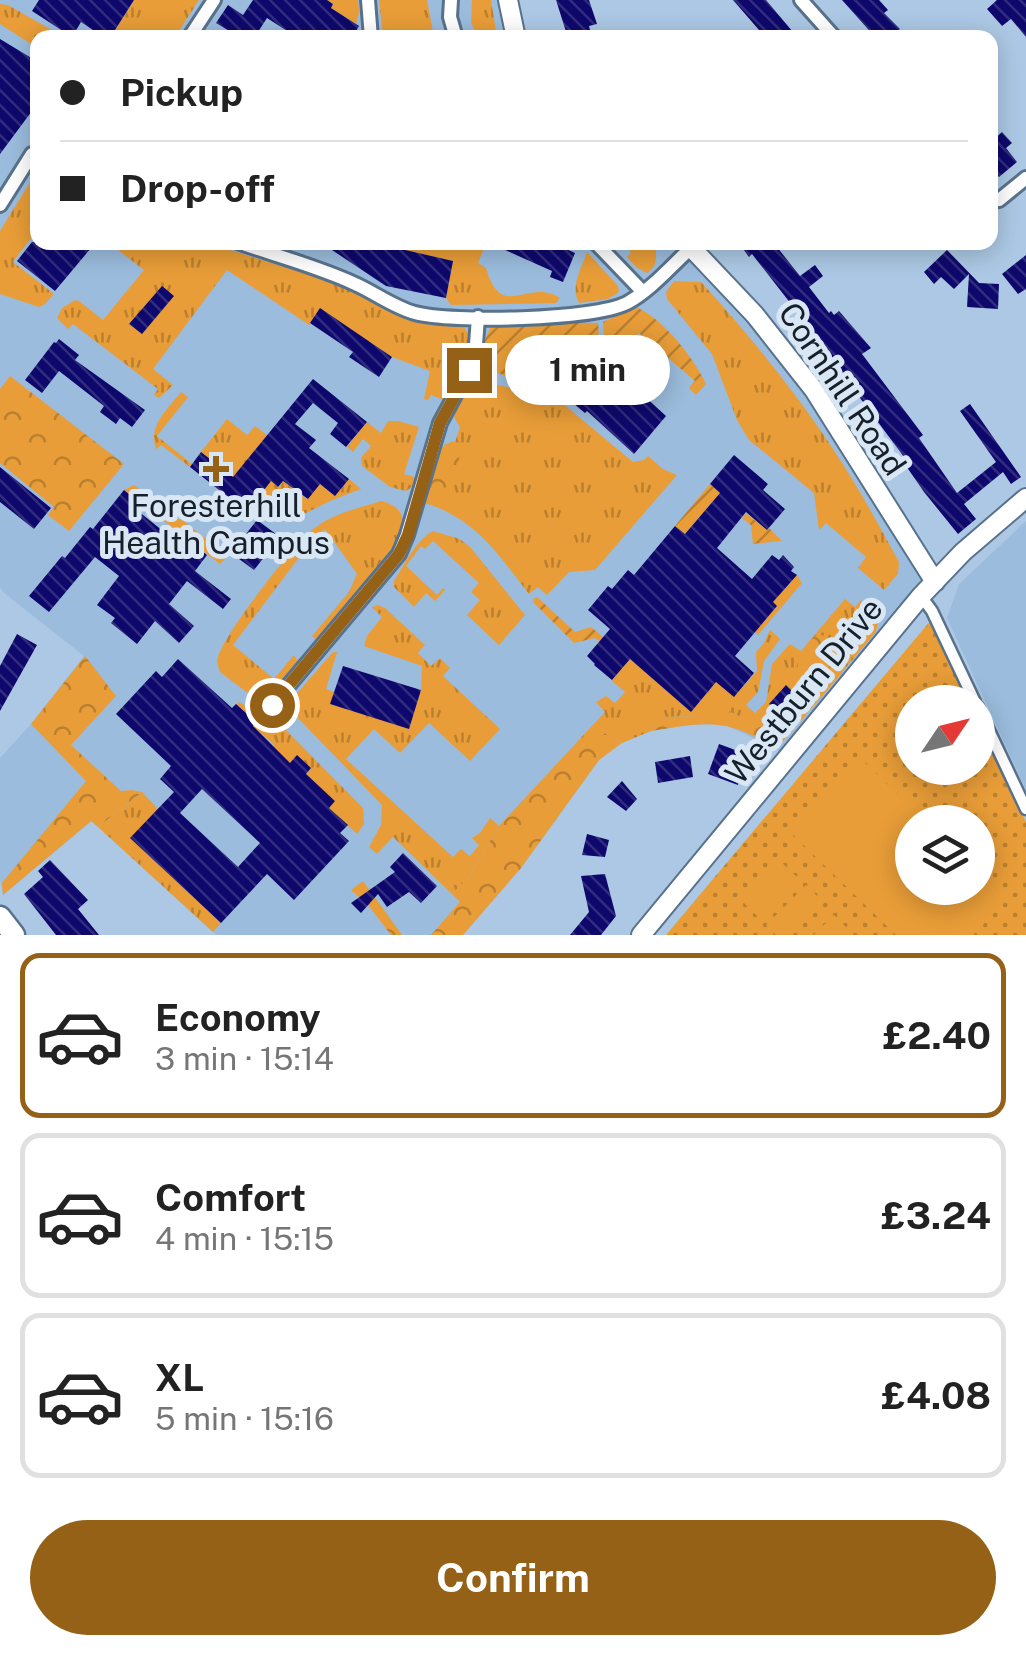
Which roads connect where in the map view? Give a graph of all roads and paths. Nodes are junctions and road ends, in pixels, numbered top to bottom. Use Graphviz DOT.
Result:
graph roads {
  1 [pos="214,0"];
  2 [pos="368,0"];
  3 [pos="451,0"];
  4 [pos="508,0"];
  5 [pos="801,0"];
  6 [pos="194,30"];
  7 [pos="371,30"];
  8 [pos="454,30"];
  9 [pos="514,30"];
  10 [pos="828,30"];
  11 [pos="30,157"];
  12 [pos="1026,178"];
  13 [pos="998,200"];
  14 [pos="0,204"];
  15 [pos="261,250"];
  16 [pos="603,250"];
  17 [pos="683,250"];
  18 [pos="693,250"];
  19 [pos="643,292"];
  20 [pos="478,317"];
  21 [pos="1026,498"];
  22 [pos="935,582"];
  23 [pos="921,596"];
  24 [pos="967,685"];
  25 [pos="272,705"];
  26 [pos="995,745"];
  27 [pos="1026,809"];
  28 [pos="0,918"];
  29 [pos="14,935"];
  30 [pos="641,935"];
  1 -- 6 [label="street"];
  2 -- 7 [label="street"];
  3 -- 8 [label="street"];
  4 -- 9 [label="street"];
  5 -- 10 [label="street"];
  11 -- 14 [label="street"];
  12 -- 13 [label="street"];
  15 -- 20 [label="street"];
  16 -- 19 [label="street"];
  17 -- 19 [label="street"];
  18 -- 22 [label="street, Cornhill Road"];
  19 -- 20 [label="street"];
  20 -- 25 [label="street"];
  21 -- 22 [label="street, Westburn Drive"];
  22 -- 23 [label="street, Westburn Drive"];
  23 -- 24 [label="street"];
  23 -- 30 [label="street, Westburn Drive"];
  26 -- 27 [label="street"];
  28 -- 29 [label="main road"];
}
